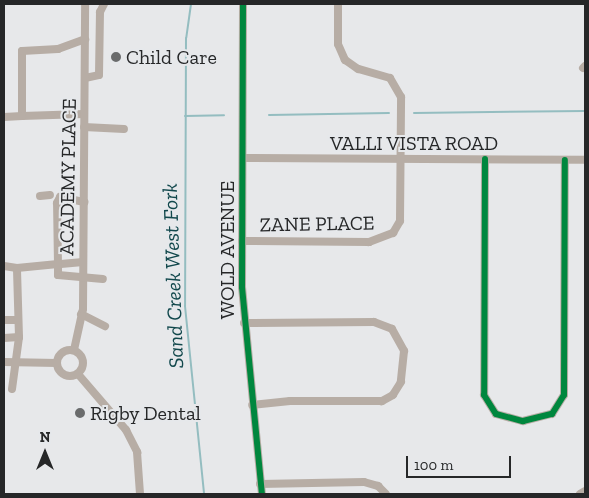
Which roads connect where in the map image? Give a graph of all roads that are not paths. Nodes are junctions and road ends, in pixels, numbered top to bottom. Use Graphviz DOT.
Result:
graph roads {
  1 [pos="244,4"];
  2 [pos="338,4"];
  3 [pos="85,6"];
  4 [pos="102,6"];
  5 [pos="85,39"];
  6 [pos="85,78"];
  7 [pos="84,114"];
  8 [pos="22,116"];
  9 [pos="4,117"];
  10 [pos="84,127"];
  11 [pos="124,129"];
  12 [pos="243,158"];
  13 [pos="401,159"];
  14 [pos="485,159"];
  15 [pos="565,160"];
  16 [pos="585,160"];
  17 [pos="50,195"];
  18 [pos="40,196"];
  19 [pos="84,202"];
  20 [pos="242,241"];
  21 [pos="83,262"];
  22 [pos="58,264"];
  23 [pos="4,266"];
  24 [pos="17,268"];
  25 [pos="83,277"];
  26 [pos="103,279"];
  27 [pos="81,314"];
  28 [pos="4,320"];
  29 [pos="18,320"];
  30 [pos="244,323"];
  31 [pos="105,326"];
  32 [pos="19,337"];
  33 [pos="4,338"];
  34 [pos="74,350"];
  35 [pos="4,362"];
  36 [pos="14,362"];
  37 [pos="57,363"];
  38 [pos="78,374"];
  39 [pos="12,389"];
  40 [pos="252,405"];
  41 [pos="260,484"];
  42 [pos="585,491"];
  43 [pos="140,494"];
  44 [pos="262,494"];
  45 [pos="386,494"];
  46 [pos="580,494"];
  1 -- 12 [label="street, WOLD AVENUE"];
  2 -- 13 [label="street, ZANE PLACE"];
  3 -- 4 [label="street"];
  3 -- 5 [label="street, ACADEMY PLACE"];
  4 -- 6 [label="street"];
  5 -- 6 [label="street, ACADEMY PLACE"];
  5 -- 8 [label="street"];
  6 -- 7 [label="street, ACADEMY PLACE"];
  7 -- 8 [label="street"];
  7 -- 10 [label="street, ACADEMY PLACE"];
  8 -- 9 [label="street"];
  10 -- 11 [label="street"];
  10 -- 19 [label="street, ACADEMY PLACE"];
  12 -- 13 [label="street, VALLI VISTA ROAD"];
  12 -- 20 [label="street, WOLD AVENUE"];
  13 -- 14 [label="street, VALLI VISTA ROAD"];
  13 -- 20 [label="street, ZANE PLACE"];
  14 -- 15 [label="street, VALLI VISTA ROAD"];
  14 -- 15 [label="street"];
  15 -- 16 [label="street, VALLI VISTA ROAD"];
  17 -- 18 [label="street"];
  19 -- 21 [label="street, ACADEMY PLACE"];
  19 -- 22 [label="street"];
  20 -- 30 [label="street, WOLD AVENUE"];
  21 -- 22 [label="street"];
  21 -- 25 [label="street, ACADEMY PLACE"];
  22 -- 24 [label="street"];
  22 -- 25 [label="street"];
  23 -- 24 [label="street"];
  24 -- 29 [label="street"];
  25 -- 26 [label="street"];
  25 -- 27 [label="street, ACADEMY PLACE"];
  27 -- 31 [label="street"];
  27 -- 34 [label="street, ACADEMY PLACE"];
  28 -- 29 [label="street"];
  29 -- 32 [label="street"];
  30 -- 40 [label="street, WOLD AVENUE"];
  30 -- 40 [label="street"];
  32 -- 33 [label="street"];
  32 -- 36 [label="street"];
  34 -- 37 [label="street"];
  34 -- 38 [label="street"];
  35 -- 36 [label="street"];
  36 -- 37 [label="street"];
  36 -- 39 [label="street"];
  37 -- 38 [label="street"];
  38 -- 43 [label="street"];
  40 -- 41 [label="street, WOLD AVENUE"];
  41 -- 44 [label="street, WOLD AVENUE"];
  41 -- 45 [label="street"];
  42 -- 46 [label="street"];
}
